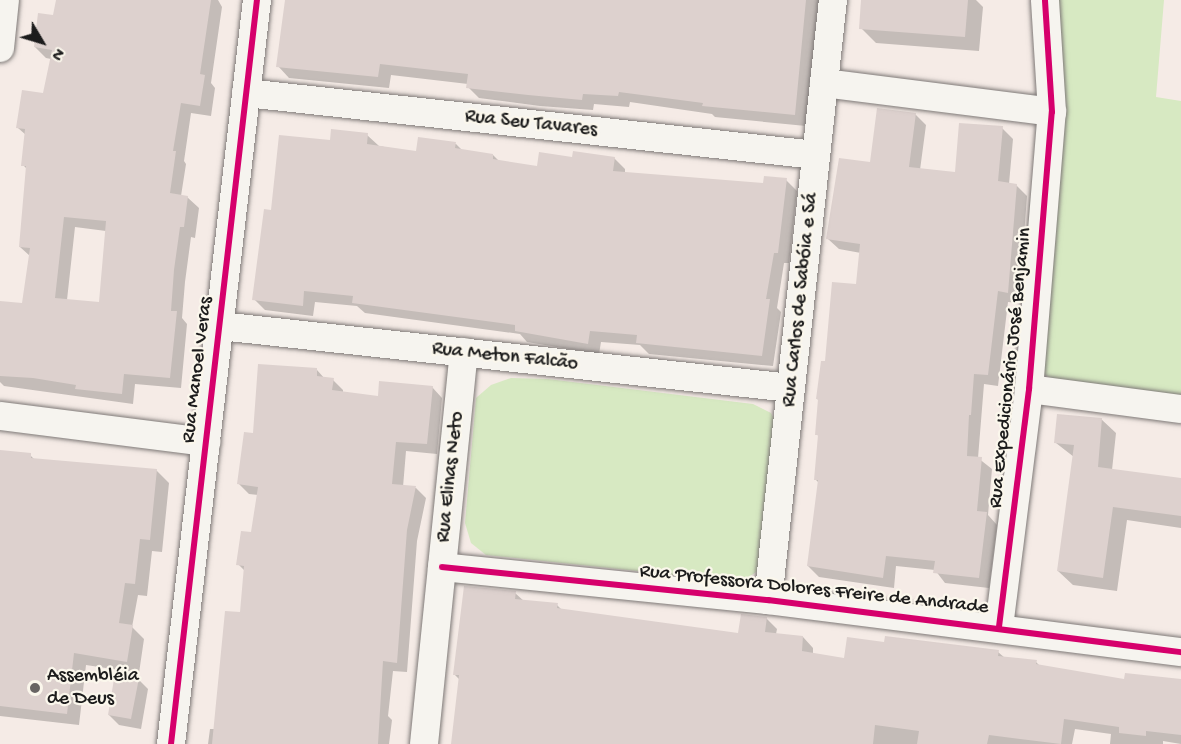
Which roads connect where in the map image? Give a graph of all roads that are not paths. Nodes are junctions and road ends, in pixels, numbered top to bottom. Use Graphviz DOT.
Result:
graph roads {
  1 [pos="5,0"];
  2 [pos="257,0"];
  3 [pos="833,0"];
  4 [pos="1045,0"];
  5 [pos="0,48"];
  6 [pos="824,82"];
  7 [pos="246,93"];
  8 [pos="1052,112"];
  9 [pos="816,155"];
  10 [pos="219,326"];
  11 [pos="464,352"];
  12 [pos="791,388"];
  13 [pos="1029,389"];
  14 [pos="1181,409"];
  15 [pos="0,416"];
  16 [pos="206,442"];
  17 [pos="442,567"];
  18 [pos="768,600"];
  19 [pos="999,627"];
  20 [pos="1181,652"];
  21 [pos="171,744"];
  22 [pos="424,744"];
  1 -- 5 [label="street"];
  2 -- 7 [label="street, Rua Manoel Veras"];
  3 -- 6 [label="street, Rua Carlos de Sabóia e Sá"];
  4 -- 8 [label="street, Rua Expedicionário José Benjamin"];
  6 -- 8 [label="street"];
  6 -- 9 [label="street, Rua Carlos de Sabóia e Sá"];
  7 -- 9 [label="street, Rua Seu Tavares"];
  7 -- 10 [label="street, Rua Manoel Veras"];
  8 -- 13 [label="street, Rua Expedicionário José Benjamin"];
  9 -- 12 [label="street, Rua Carlos de Sabóia e Sá"];
  10 -- 11 [label="street, Rua Meton Falcão"];
  10 -- 16 [label="street, Rua Manoel Veras"];
  11 -- 12 [label="street, Rua Meton Falcão"];
  11 -- 17 [label="street, Rua Elinas Neto"];
  12 -- 18 [label="street, Rua Carlos de Sabóia e Sá"];
  13 -- 14 [label="street"];
  13 -- 19 [label="street, Rua Expedicionário José Benjamin"];
  15 -- 16 [label="street"];
  16 -- 21 [label="street, Rua Manoel Veras"];
  17 -- 18 [label="street, Rua Professora Dolores Freire de Andrade"];
  17 -- 22 [label="street, Rua Elinas Neto"];
  18 -- 19 [label="street, Rua Professora Dolores Freire de Andrade"];
  19 -- 20 [label="street, Rua Professora Dolores Freire de Andrade"];
}
